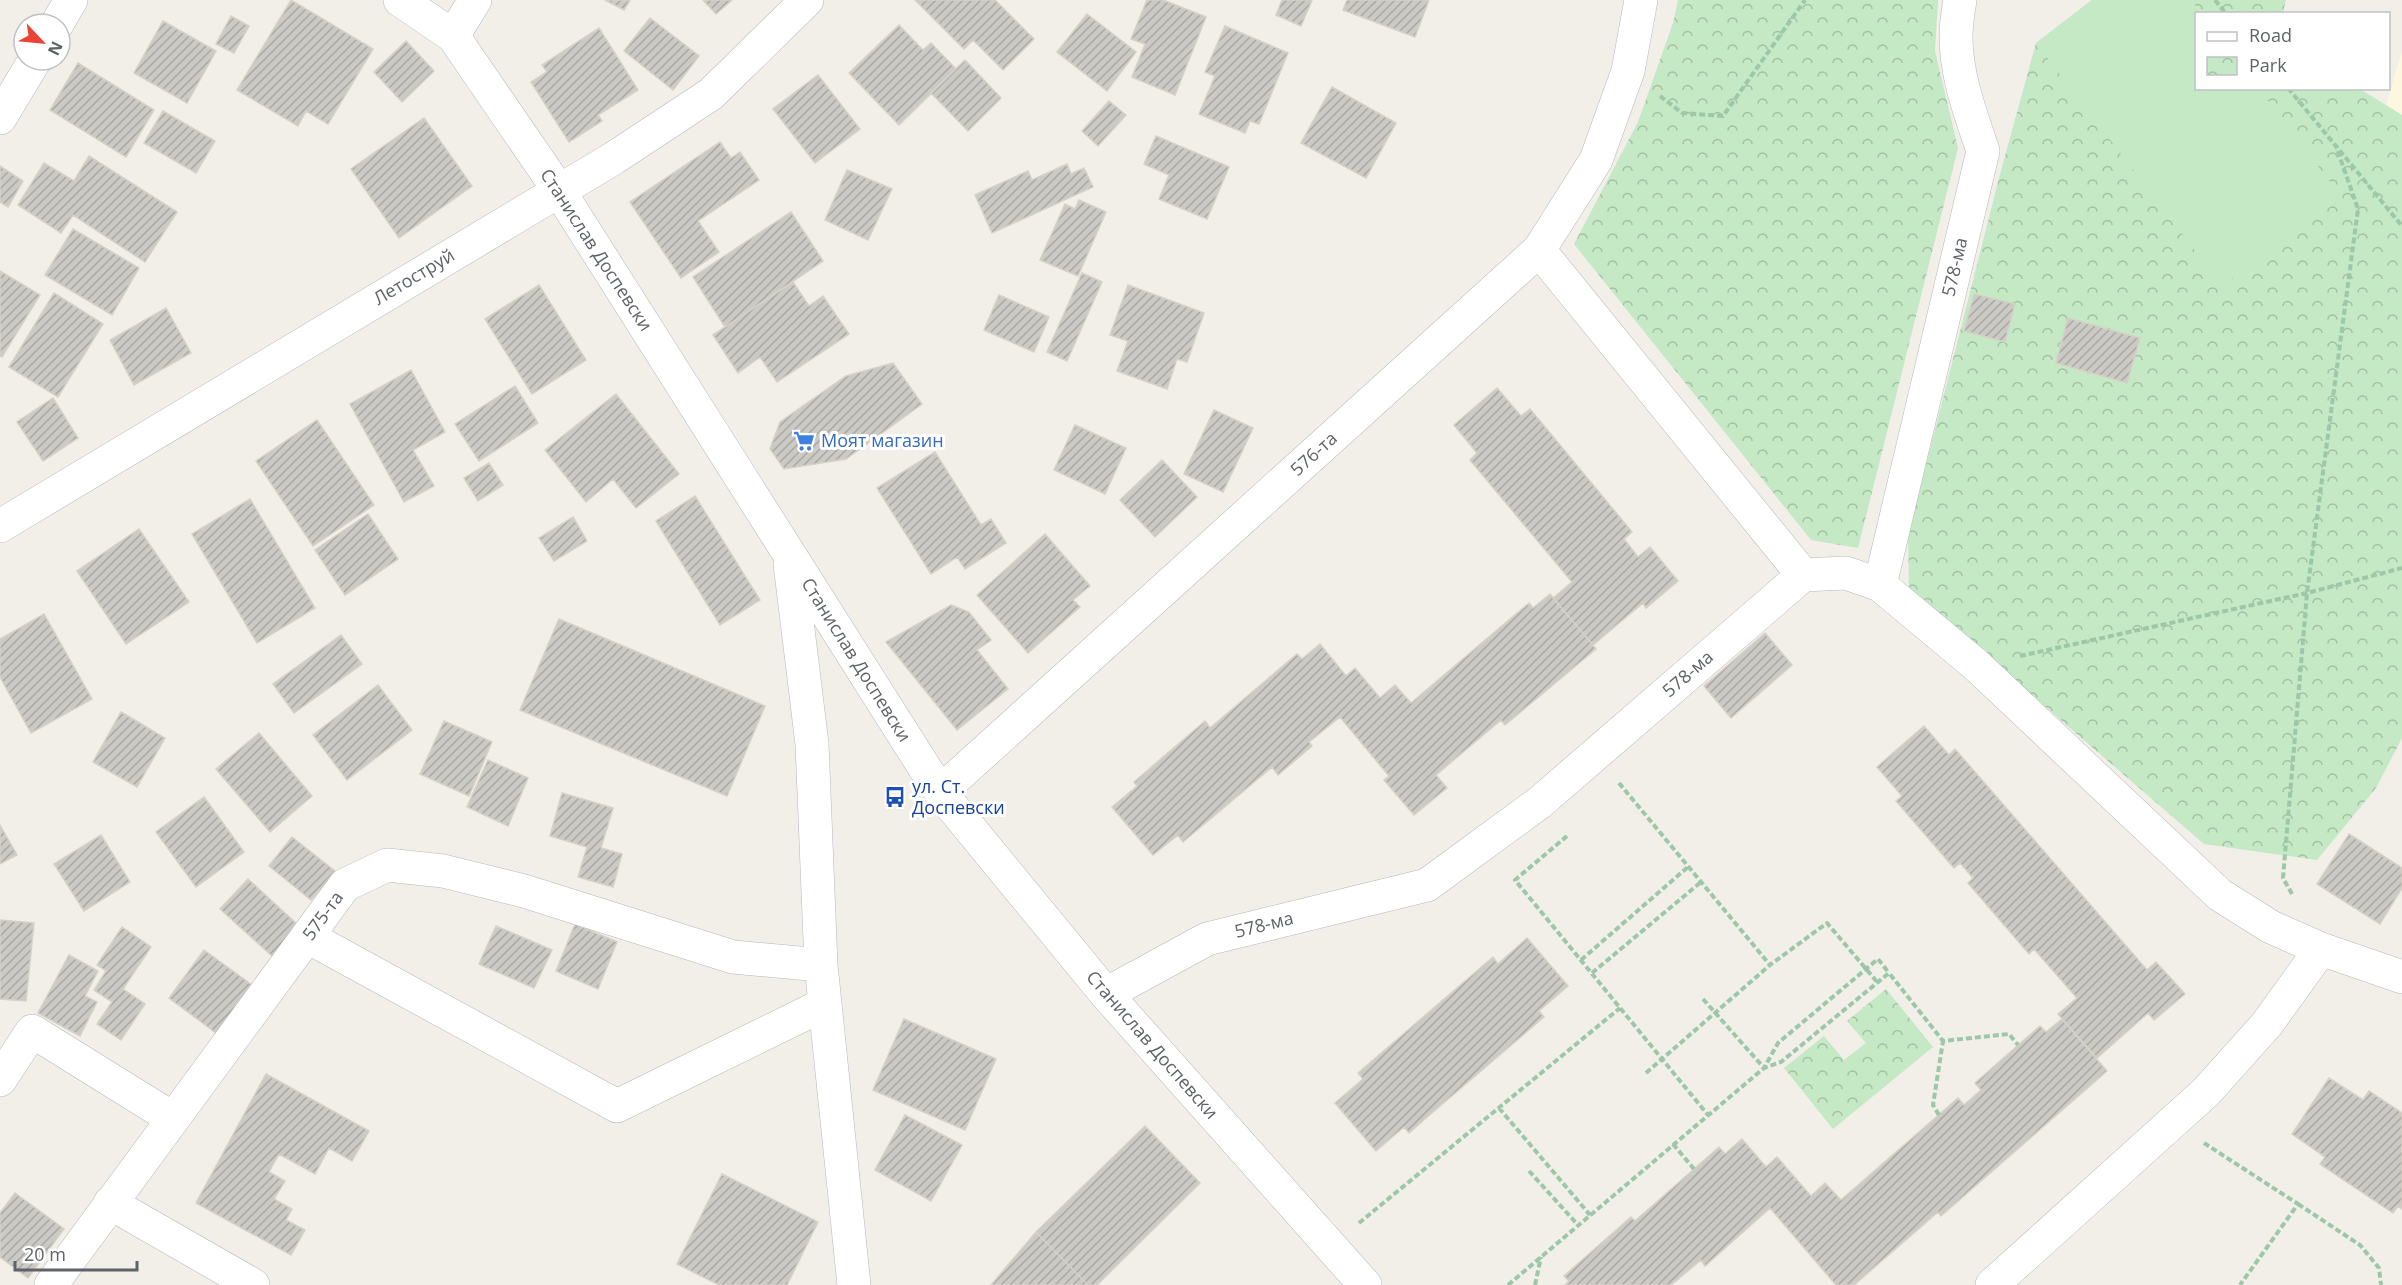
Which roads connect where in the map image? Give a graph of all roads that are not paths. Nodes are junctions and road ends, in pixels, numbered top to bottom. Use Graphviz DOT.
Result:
graph roads {
  1 [pos="400,0"];
  2 [pos="475,0"];
  3 [pos="807,0"];
  4 [pos="1641,0"];
  5 [pos="1960,0"];
  6 [pos="453,36"];
  7 [pos="28,72"];
  8 [pos="0,118"];
  9 [pos="558,189"];
  10 [pos="1539,250"];
  11 [pos="0,525"];
  12 [pos="788,554"];
  13 [pos="1803,575"];
  14 [pos="1880,585"];
  15 [pos="940,792"];
  16 [pos="308,937"];
  17 [pos="2321,949"];
  18 [pos="821,965"];
  19 [pos="2402,977"];
  20 [pos="1106,994"];
  21 [pos="825,1004"];
  22 [pos="0,1080"];
  23 [pos="172,1118"];
  24 [pos="110,1203"];
  25 [pos="51,1285"];
  26 [pos="253,1285"];
  27 [pos="854,1285"];
  28 [pos="1365,1285"];
  29 [pos="1992,1285"];
  1 -- 6 [label="street, Станислав Доспевски"];
  2 -- 6 [label="street"];
  3 -- 9 [label="street, Летоструй"];
  4 -- 10 [label="street, 576-та"];
  5 -- 14 [label="street, 578-ма"];
  6 -- 9 [label="street, Станислав Доспевски"];
  7 -- 8 [label="street"];
  9 -- 11 [label="street, Летоструй"];
  9 -- 12 [label="street, Станислав Доспевски"];
  10 -- 13 [label="street"];
  10 -- 15 [label="street, 576-та"];
  12 -- 15 [label="street, Станислав Доспевски"];
  12 -- 18 [label="street"];
  13 -- 14 [label="street"];
  13 -- 20 [label="street, 578-ма"];
  14 -- 17 [label="street"];
  15 -- 20 [label="street, Станислав Доспевски"];
  16 -- 18 [label="street, 575-та"];
  16 -- 21 [label="street"];
  16 -- 23 [label="street, 575-та"];
  17 -- 19 [label="street"];
  17 -- 29 [label="street"];
  18 -- 21 [label="street"];
  20 -- 28 [label="street, Станислав Доспевски"];
  21 -- 27 [label="street"];
  22 -- 23 [label="street"];
  23 -- 24 [label="street, 575-та"];
  24 -- 25 [label="street, 575-та"];
  24 -- 26 [label="street"];
}
